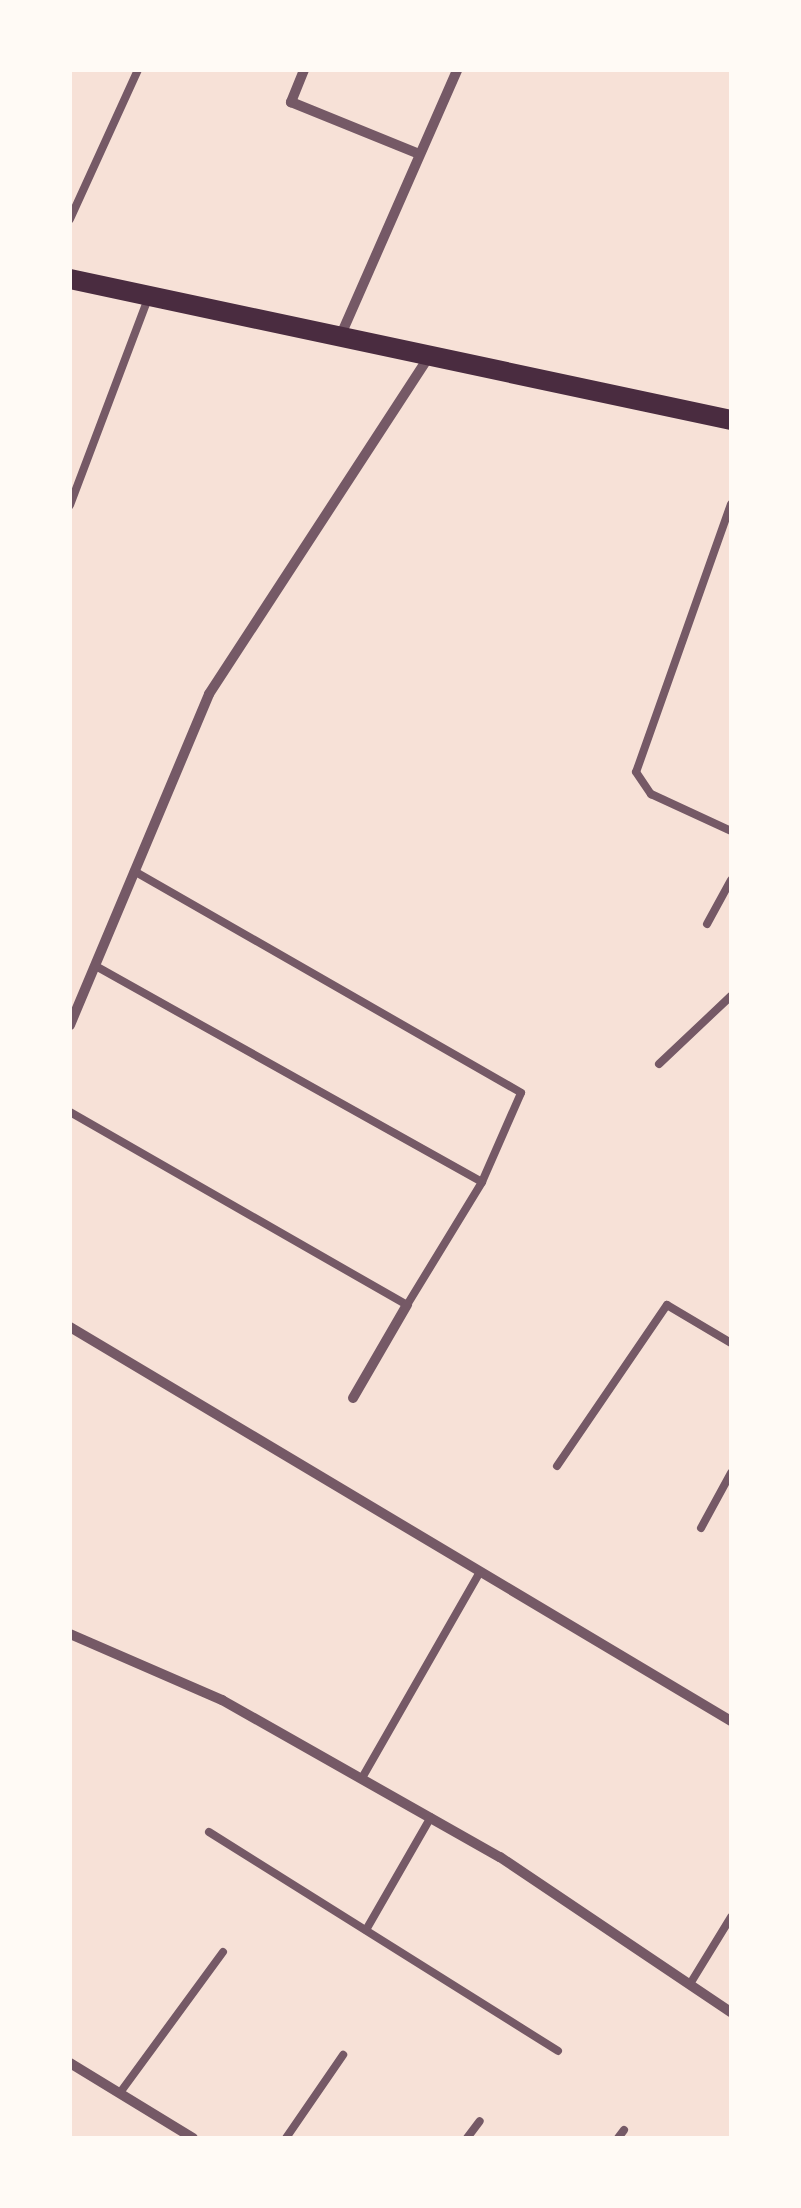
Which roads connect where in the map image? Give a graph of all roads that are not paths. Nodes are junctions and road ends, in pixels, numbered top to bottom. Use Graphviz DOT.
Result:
graph roads {
  1 [pos="138,70"];
  2 [pos="304,70"];
  3 [pos="457,70"];
  4 [pos="419,154"];
  5 [pos="70,219"];
  6 [pos="70,278"];
  7 [pos="149,296"];
  8 [pos="340,338"];
  9 [pos="428,358"];
  10 [pos="731,420"];
  11 [pos="731,504"];
  12 [pos="70,505"];
  13 [pos="731,832"];
  14 [pos="134,871"];
  15 [pos="729,884"];
  16 [pos="731,901"];
  17 [pos="707,924"];
  18 [pos="98,967"];
  19 [pos="731,996"];
  20 [pos="70,1025"];
  21 [pos="660,1064"];
  22 [pos="70,1112"];
  23 [pos="482,1182"];
  24 [pos="407,1305"];
  25 [pos="70,1327"];
  26 [pos="731,1344"];
  27 [pos="352,1398"];
  28 [pos="558,1466"];
  29 [pos="731,1473"];
  30 [pos="701,1528"];
  31 [pos="480,1572"];
  32 [pos="70,1634"];
  33 [pos="731,1721"];
  34 [pos="362,1778"];
  35 [pos="431,1818"];
  36 [pos="209,1832"];
  37 [pos="731,1918"];
  38 [pos="366,1930"];
  39 [pos="222,1952"];
  40 [pos="690,1984"];
  41 [pos="731,2012"];
  42 [pos="558,2051"];
  43 [pos="343,2054"];
  44 [pos="70,2064"];
  45 [pos="122,2090"];
  46 [pos="480,2121"];
  47 [pos="624,2130"];
  48 [pos="193,2138"];
  49 [pos="286,2138"];
  50 [pos="467,2138"];
  51 [pos="618,2138"];
  1 -- 5 [label="lane"];
  2 -- 4 [label="street"];
  3 -- 4 [label="street"];
  4 -- 8 [label="street"];
  6 -- 7 [label="main road"];
  7 -- 8 [label="main road"];
  7 -- 12 [label="lane"];
  8 -- 9 [label="main road"];
  9 -- 10 [label="main road"];
  9 -- 14 [label="street"];
  11 -- 13 [label="lane"];
  14 -- 18 [label="street"];
  14 -- 23 [label="lane"];
  15 -- 16 [label="lane"];
  15 -- 17 [label="lane"];
  18 -- 20 [label="street"];
  18 -- 23 [label="lane"];
  19 -- 21 [label="lane"];
  22 -- 24 [label="lane"];
  23 -- 24 [label="lane"];
  24 -- 27 [label="street"];
  25 -- 31 [label="street"];
  26 -- 28 [label="lane"];
  29 -- 30 [label="lane"];
  31 -- 33 [label="street"];
  31 -- 34 [label="lane"];
  32 -- 34 [label="street"];
  34 -- 35 [label="street"];
  35 -- 38 [label="lane"];
  35 -- 40 [label="street"];
  36 -- 38 [label="lane"];
  37 -- 40 [label="lane"];
  38 -- 42 [label="lane"];
  39 -- 45 [label="lane"];
  40 -- 41 [label="street"];
  43 -- 49 [label="lane"];
  44 -- 45 [label="street"];
  45 -- 48 [label="street"];
  46 -- 50 [label="lane"];
  47 -- 51 [label="lane"];
}
